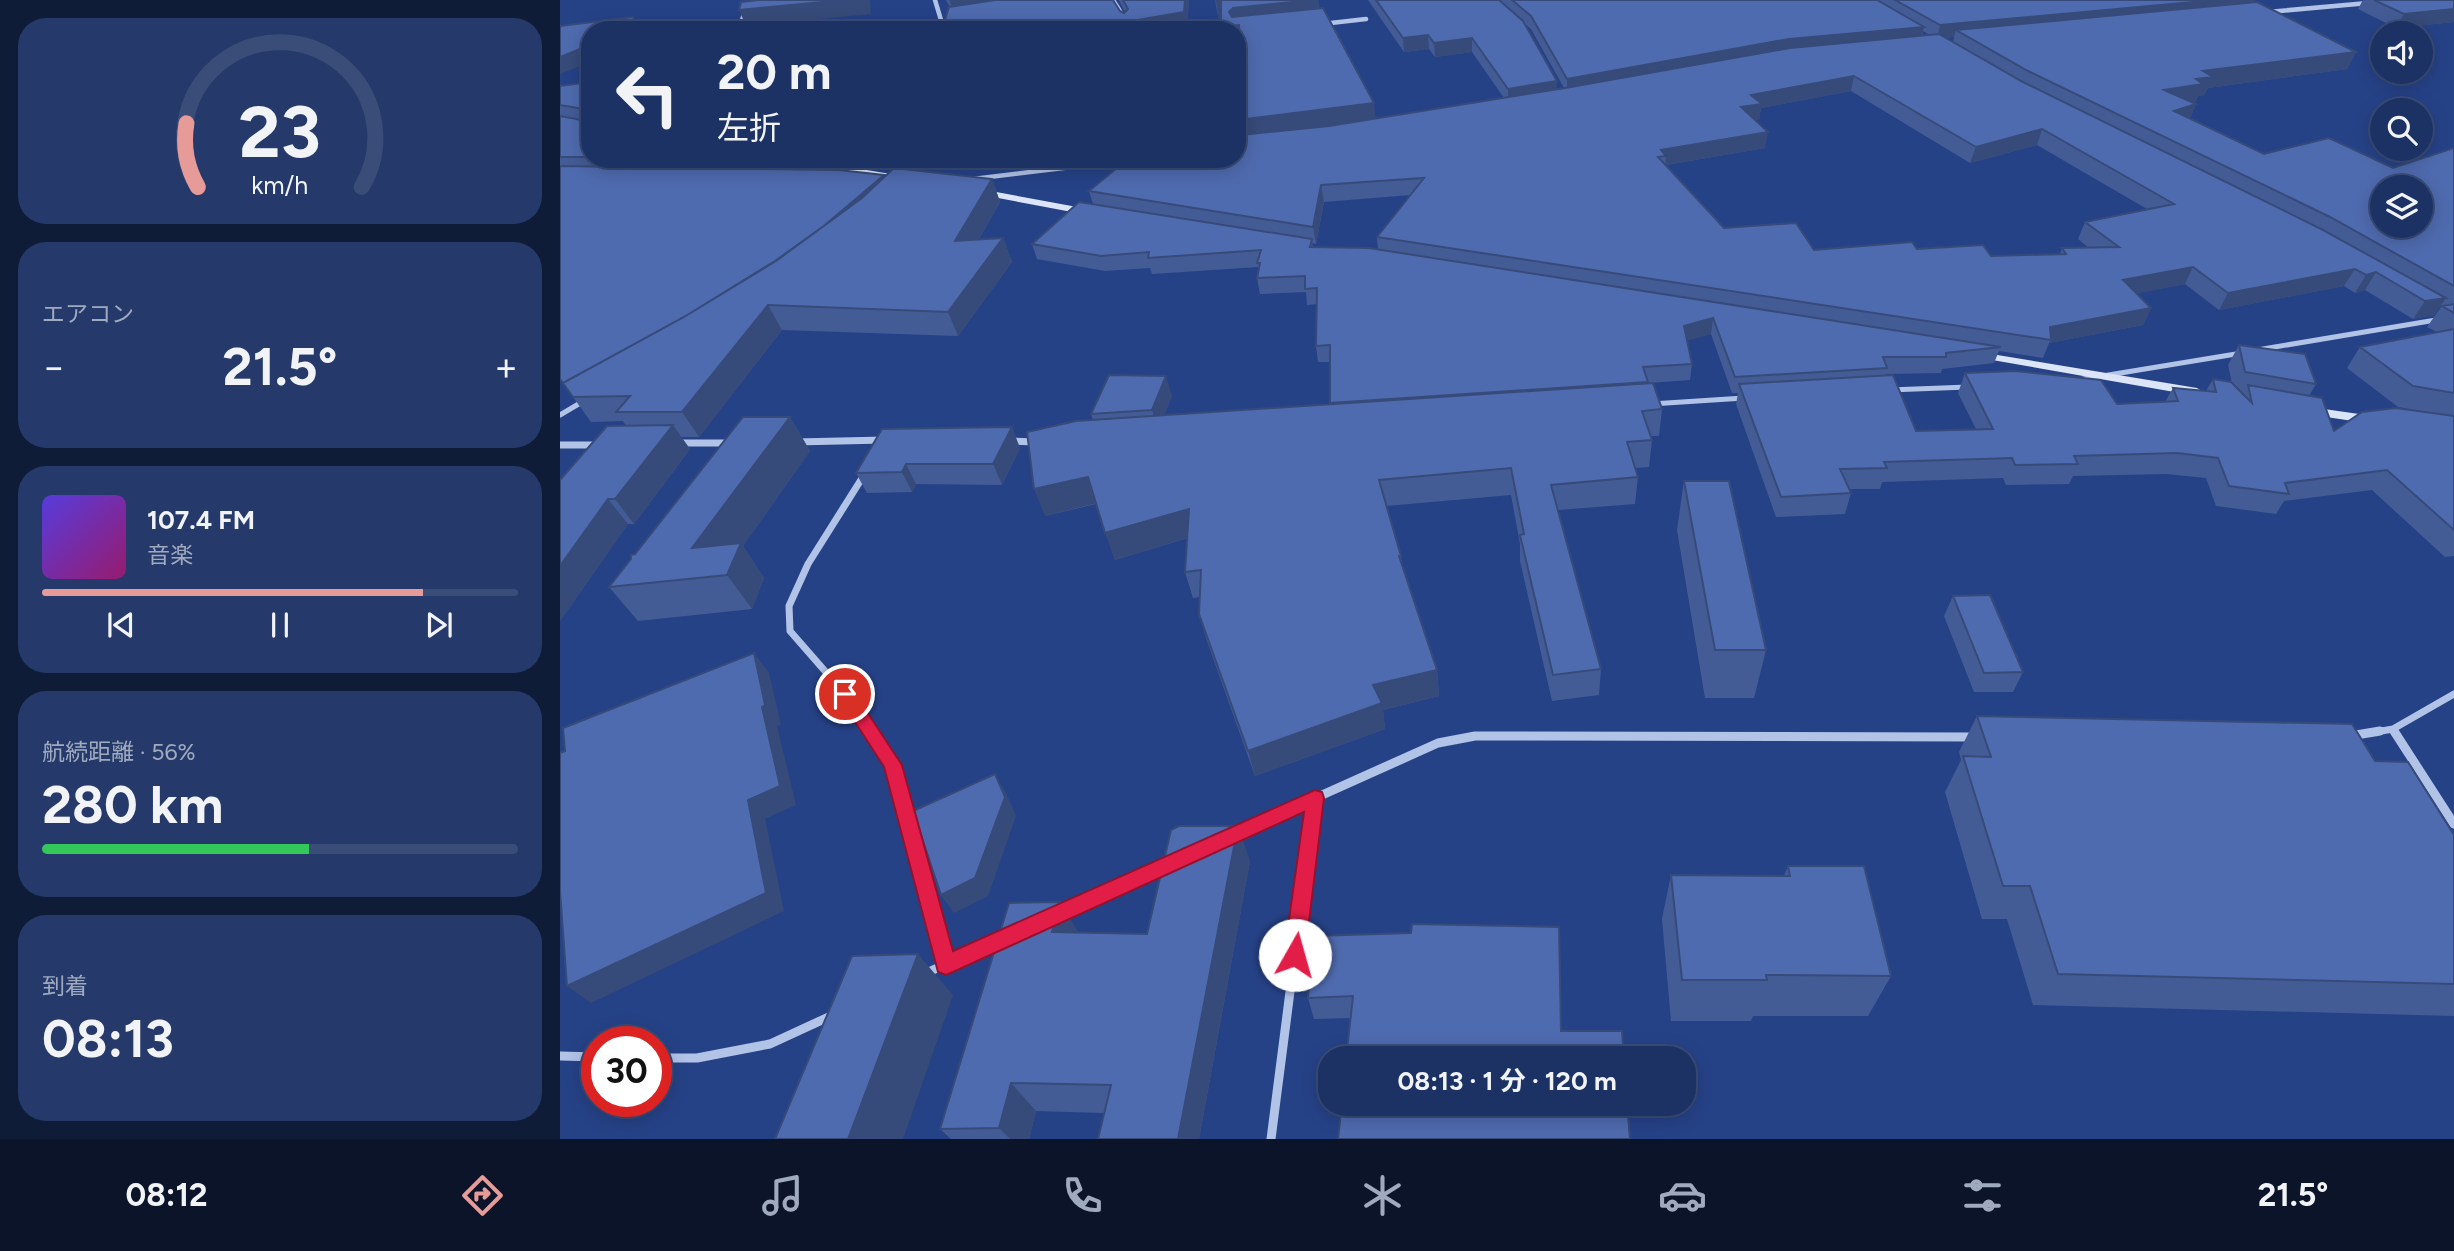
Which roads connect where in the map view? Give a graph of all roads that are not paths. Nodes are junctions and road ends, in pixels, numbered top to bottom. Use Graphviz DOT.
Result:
graph roads {
  1 [pos="934,0"];
  2 [pos="1113,0"];
  3 [pos="2376,2"];
  4 [pos="757,12"];
  5 [pos="2268,12"];
  6 [pos="1366,19"];
  7 [pos="742,21"];
  8 [pos="941,21"];
  9 [pos="1126,21"];
  10 [pos="1314,24"];
  11 [pos="837,168"];
  12 [pos="920,168"];
  13 [pos="1074,168"];
  14 [pos="874,174"];
  15 [pos="852,179"];
  16 [pos="911,180"];
  17 [pos="922,182"];
  18 [pos="961,184"];
  19 [pos="1104,215"];
  20 [pos="2439,312"];
  21 [pos="2453,319"];
  22 [pos="1967,353"];
  23 [pos="2104,375"];
  24 [pos="2070,382"];
  25 [pos="1979,387"];
  26 [pos="1874,390"];
  27 [pos="2213,394"];
  28 [pos="594,395"];
  29 [pos="1750,398"];
  30 [pos="1640,405"];
  31 [pos="2294,409"];
  32 [pos="560,415"];
  33 [pos="2388,422"];
  34 [pos="886,440"];
  35 [pos="899,440"];
  36 [pos="1006,441"];
  37 [pos="736,442"];
  38 [pos="791,442"];
  39 [pos="1046,442"];
  40 [pos="668,443"];
  41 [pos="601,444"];
  42 [pos="560,445"];
  43 [pos="879,452"];
  44 [pos="872,463"];
  45 [pos="2454,694"];
  46 [pos="2393,729"];
  47 [pos="1989,737"];
  48 [pos="2336,739"];
  49 [pos="1315,798"];
  50 [pos="2454,824"];
  51 [pos="1226,838"];
  52 [pos="1188,855"];
  53 [pos="1048,918"];
  54 [pos="1022,930"];
  55 [pos="946,964"];
  56 [pos="908,981"];
  57 [pos="845,1010"];
  58 [pos="560,1056"];
  59 [pos="581,1057"];
  60 [pos="672,1058"];
  61 [pos="1271,1139"];
  1 -- 8 [label="street"];
  2 -- 9 [label="street"];
  3 -- 5 [label="street"];
  4 -- 7 [label="street"];
  6 -- 10 [label="street"];
  11 -- 14 [label="street"];
  12 -- 16 [label="street"];
  13 -- 18 [label="street"];
  14 -- 15 [label="street"];
  14 -- 16 [label="street"];
  16 -- 17 [label="street"];
  18 -- 19 [label="street"];
  20 -- 21 [label="street"];
  21 -- 23 [label="street"];
  22 -- 23 [label="street"];
  23 -- 24 [label="street"];
  23 -- 27 [label="street"];
  25 -- 26 [label="street"];
  28 -- 32 [label="street"];
  29 -- 30 [label="street"];
  31 -- 33 [label="street"];
  34 -- 35 [label="street"];
  34 -- 38 [label="street"];
  34 -- 43 [label="street"];
  36 -- 39 [label="street"];
  37 -- 40 [label="street"];
  41 -- 42 [label="street"];
  44 -- 55 [label="street"];
  45 -- 46 [label="street"];
  46 -- 48 [label="street"];
  46 -- 50 [label="street"];
  47 -- 49 [label="street"];
  49 -- 51 [label="street"];
  49 -- 61 [label="street"];
  52 -- 53 [label="street"];
  54 -- 55 [label="street"];
  55 -- 56 [label="street"];
  57 -- 60 [label="street"];
  58 -- 59 [label="street"];
}
